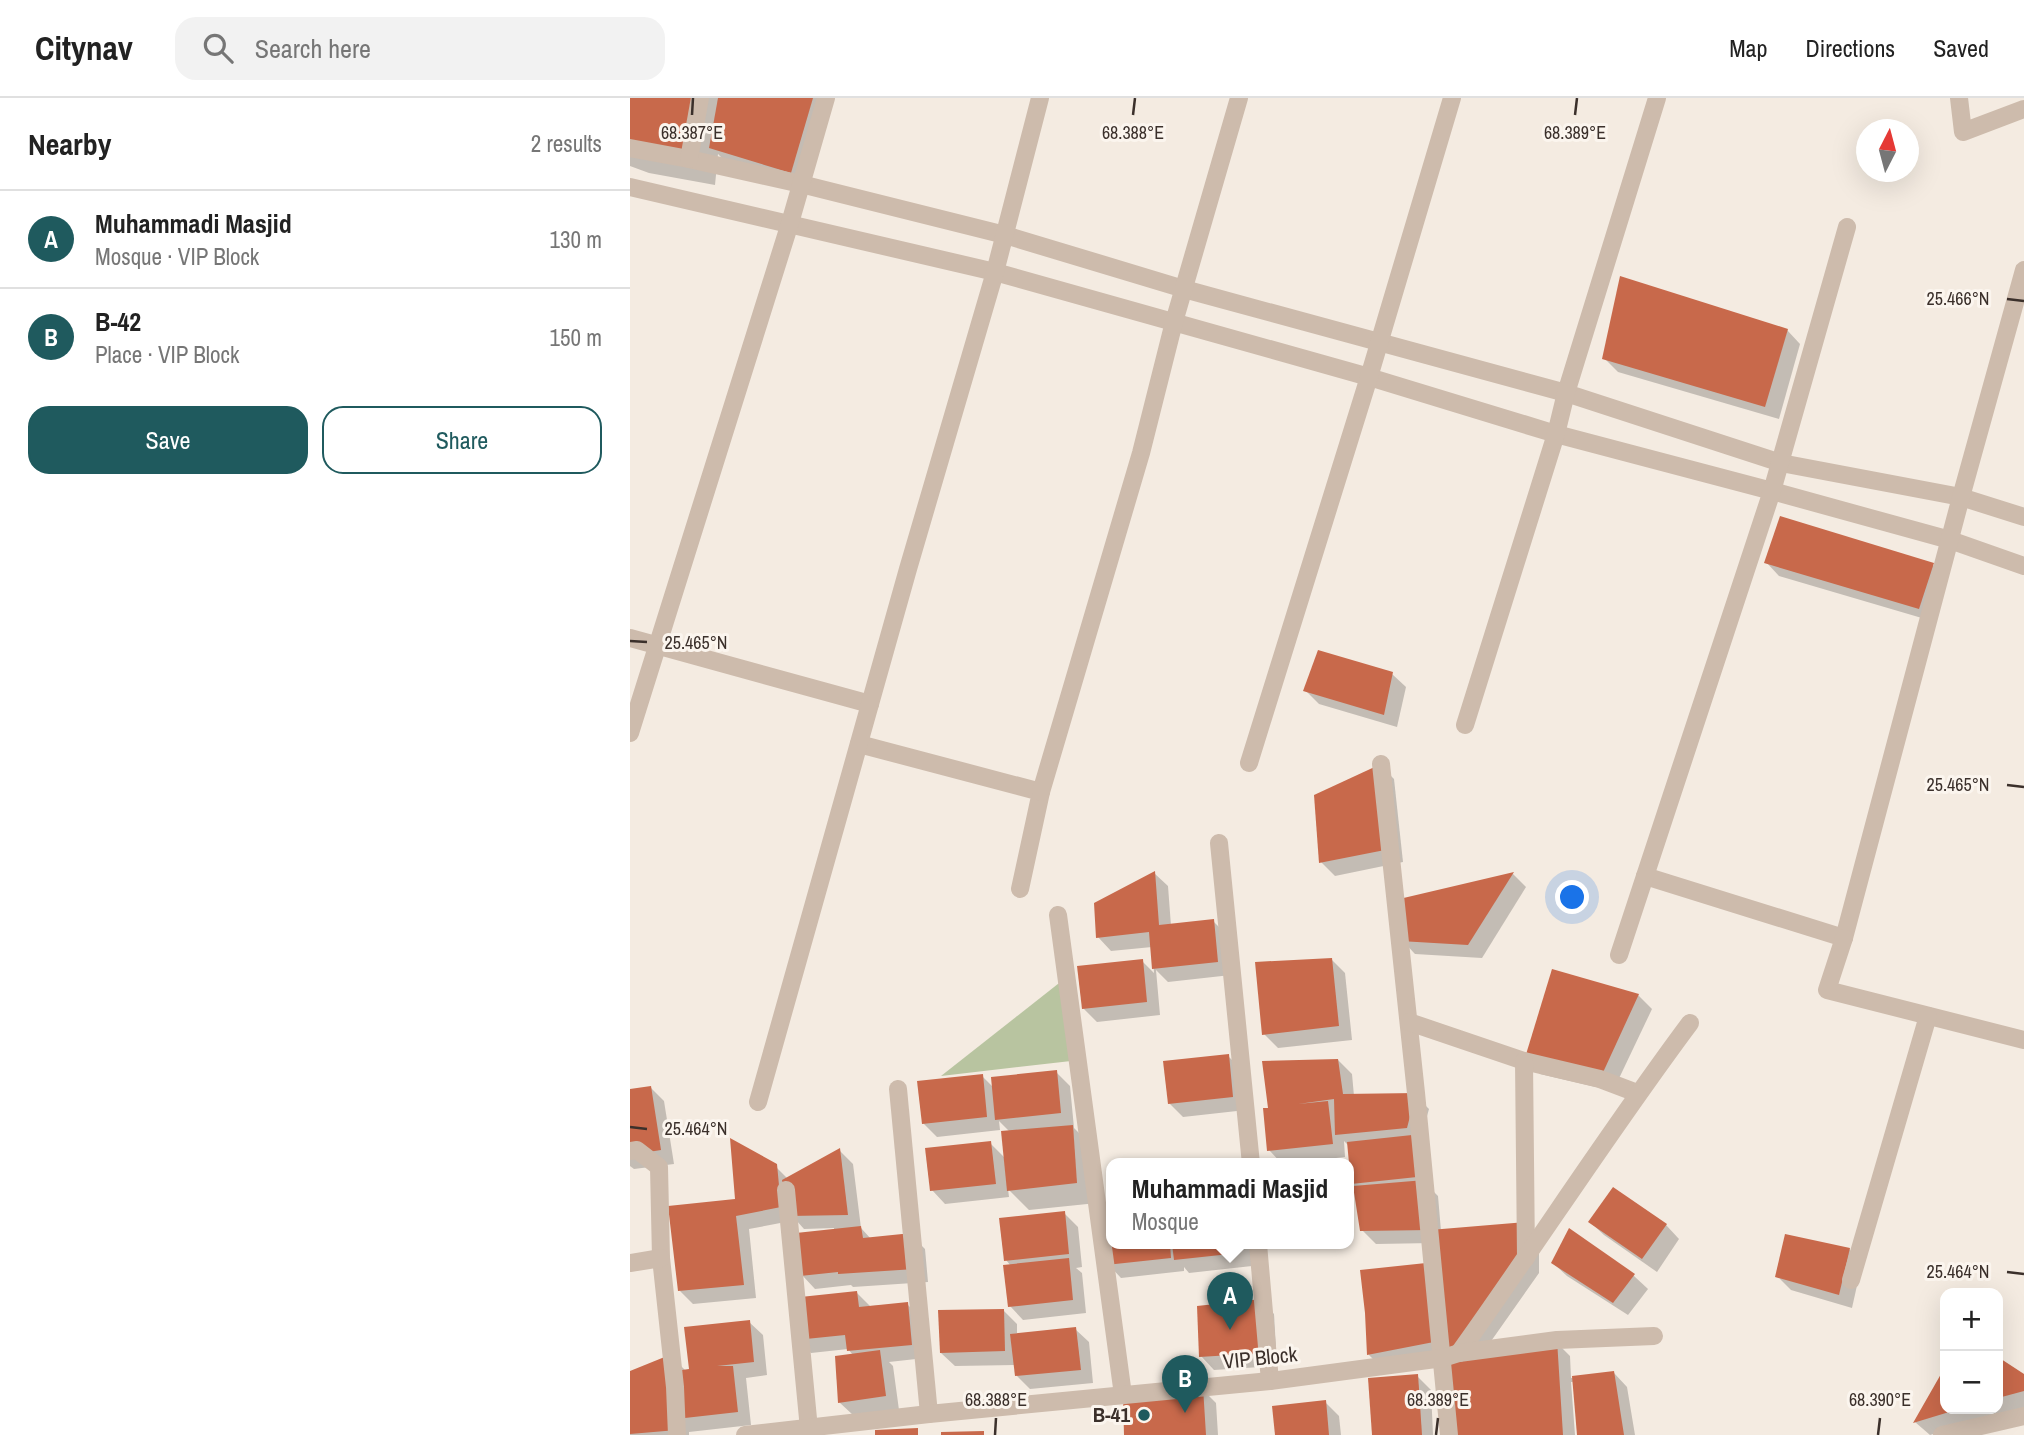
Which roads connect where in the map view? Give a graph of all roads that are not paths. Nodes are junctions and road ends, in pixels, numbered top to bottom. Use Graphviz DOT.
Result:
graph roads {
  1 [pos="700,98"];
  2 [pos="826,98"];
  3 [pos="1040,98"];
  4 [pos="1239,98"];
  5 [pos="1452,98"];
  6 [pos="1657,98"];
  7 [pos="1959,98"];
  8 [pos="2024,109"];
  9 [pos="630,148"];
  10 [pos="689,159"];
  11 [pos="801,184"];
  12 [pos="630,187"];
  13 [pos="790,223"];
  14 [pos="1847,227"];
  15 [pos="1004,235"];
  16 [pos="2024,270"];
  17 [pos="995,272"];
  18 [pos="1184,289"];
  19 [pos="1174,322"];
  20 [pos="1380,341"];
  21 [pos="1370,377"];
  22 [pos="1566,393"];
  23 [pos="1556,434"];
  24 [pos="1781,463"];
  25 [pos="1772,491"];
  26 [pos="1961,497"];
  27 [pos="2024,517"];
  28 [pos="1950,540"];
  29 [pos="2024,566"];
  30 [pos="630,638"];
  31 [pos="657,645"];
  32 [pos="870,704"];
  33 [pos="1465,725"];
  34 [pos="630,733"];
  35 [pos="859,744"];
  36 [pos="1248,763"];
  37 [pos="1381,764"];
  38 [pos="1041,792"];
  39 [pos="1219,843"];
  40 [pos="1645,876"];
  41 [pos="1020,889"];
  42 [pos="1058,915"];
  43 [pos="1844,938"];
  44 [pos="1619,955"];
  45 [pos="1928,1016"];
  46 [pos="1409,1022"];
  47 [pos="1690,1023"];
  48 [pos="2024,1040"];
  49 [pos="1524,1061"];
  50 [pos="898,1089"];
  51 [pos="1637,1093"];
  52 [pos="758,1102"];
  53 [pos="630,1152"];
  54 [pos="1250,1158"];
  55 [pos="786,1190"];
  56 [pos="1258,1249"];
  57 [pos="661,1258"];
  58 [pos="1526,1258"];
  59 [pos="630,1263"];
  60 [pos="1851,1280"];
  61 [pos="1654,1336"];
  62 [pos="1451,1356"];
  63 [pos="1270,1381"];
  64 [pos="1123,1395"];
  65 [pos="929,1414"];
  66 [pos="2024,1417"];
  67 [pos="809,1429"];
  68 [pos="677,1435"];
  69 [pos="745,1435"];
  70 [pos="1448,1435"];
  71 [pos="1942,1435"];
  72 [pos="2012,1435"];
  1 -- 10 [label="street"];
  2 -- 11 [label="street"];
  3 -- 15 [label="street"];
  4 -- 18 [label="street"];
  5 -- 20 [label="street"];
  6 -- 22 [label="street"];
  7 -- 8 [label="street"];
  9 -- 10 [label="street"];
  10 -- 11 [label="street"];
  11 -- 13 [label="street"];
  11 -- 15 [label="street"];
  12 -- 13 [label="street"];
  13 -- 17 [label="street"];
  13 -- 31 [label="street"];
  14 -- 24 [label="street"];
  15 -- 17 [label="street"];
  15 -- 18 [label="street"];
  16 -- 26 [label="street"];
  17 -- 19 [label="street"];
  17 -- 32 [label="street"];
  18 -- 19 [label="street"];
  18 -- 20 [label="street"];
  19 -- 21 [label="street"];
  19 -- 38 [label="street"];
  20 -- 21 [label="street"];
  20 -- 22 [label="street"];
  21 -- 23 [label="street"];
  21 -- 36 [label="street"];
  22 -- 23 [label="street"];
  22 -- 24 [label="street"];
  23 -- 25 [label="street"];
  23 -- 33 [label="street"];
  24 -- 25 [label="street"];
  24 -- 26 [label="street"];
  25 -- 28 [label="street"];
  25 -- 40 [label="street"];
  26 -- 27 [label="street"];
  26 -- 28 [label="street"];
  28 -- 29 [label="street"];
  28 -- 43 [label="street"];
  30 -- 31 [label="street"];
  31 -- 32 [label="street"];
  31 -- 34 [label="street"];
  32 -- 35 [label="street"];
  35 -- 38 [label="street"];
  35 -- 52 [label="street"];
  37 -- 46 [label="street"];
  38 -- 41 [label="street"];
  39 -- 54 [label="street"];
  40 -- 43 [label="street"];
  40 -- 44 [label="street"];
  42 -- 64 [label="street"];
  43 -- 45 [label="street"];
  45 -- 48 [label="street"];
  45 -- 60 [label="street"];
  46 -- 49 [label="street"];
  46 -- 62 [label="street"];
  47 -- 51 [label="street"];
  49 -- 51 [label="street"];
  49 -- 58 [label="street"];
  50 -- 65 [label="street"];
  51 -- 58 [label="street"];
  53 -- 57 [label="street"];
  55 -- 67 [label="street"];
  56 -- 63 [label="street"];
  57 -- 59 [label="street"];
  57 -- 68 [label="street"];
  58 -- 62 [label="street"];
  61 -- 62 [label="street, VIP Block"];
  62 -- 63 [label="street, VIP Block"];
  62 -- 70 [label="street"];
  63 -- 64 [label="street, VIP Block"];
  64 -- 65 [label="street, VIP Block"];
  65 -- 67 [label="street, VIP Block"];
  66 -- 71 [label="street"];
  66 -- 72 [label="street"];
  67 -- 69 [label="street, VIP Block"];
}
